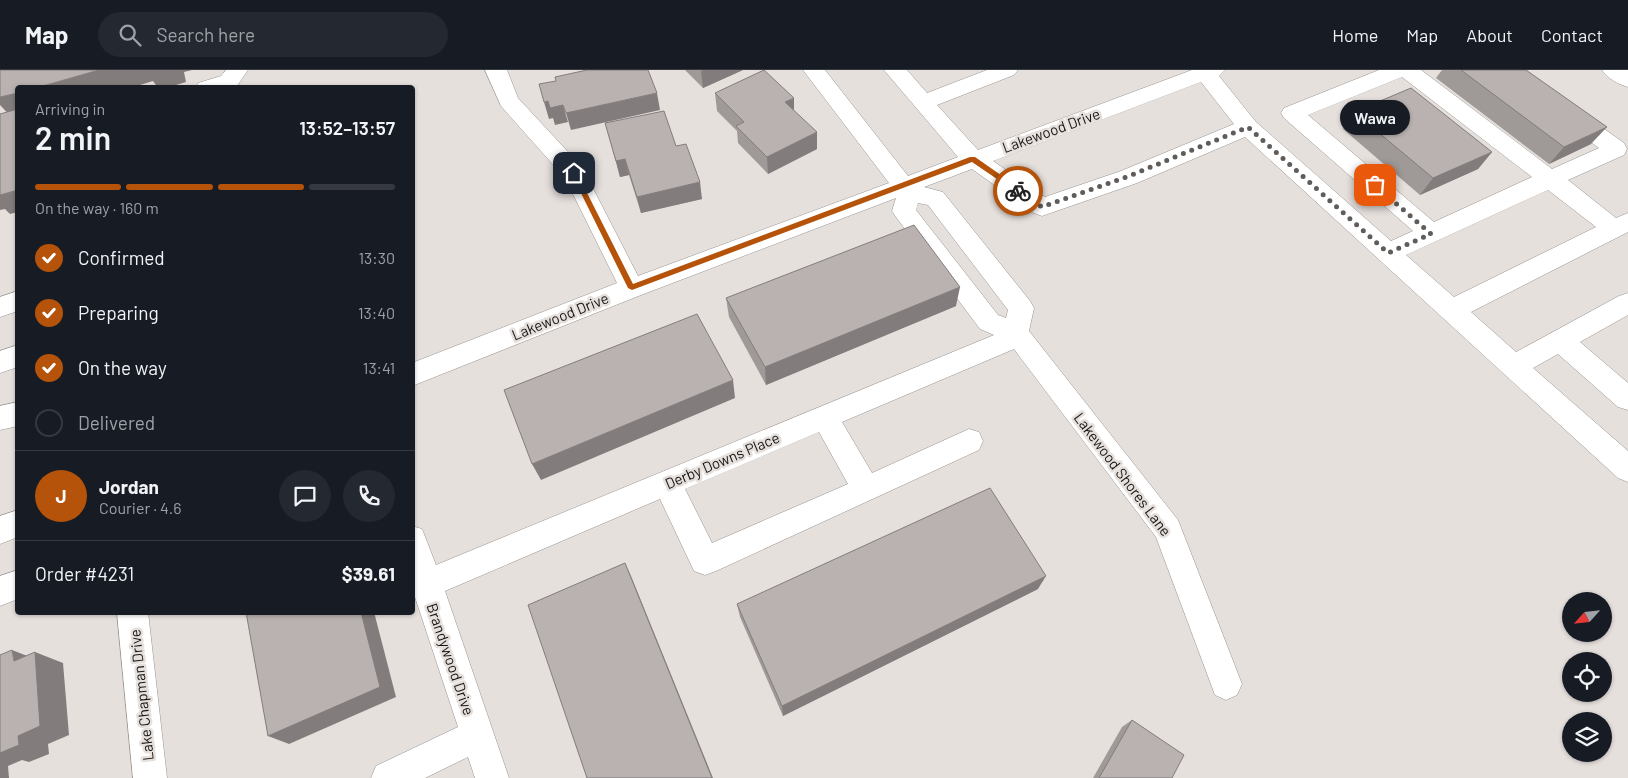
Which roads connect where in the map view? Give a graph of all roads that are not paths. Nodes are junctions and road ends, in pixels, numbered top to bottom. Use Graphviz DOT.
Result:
graph roads {
  1 [pos="237,70"];
  2 [pos="496,70"];
  3 [pos="814,70"];
  4 [pos="894,70"];
  5 [pos="1007,70"];
  6 [pos="1399,70"];
  7 [pos="1407,70"];
  8 [pos="1507,70"];
  9 [pos="1612,70"];
  10 [pos="1208,71"];
  11 [pos="1628,80"];
  12 [pos="216,85"];
  13 [pos="923,102"];
  14 [pos="1248,127"];
  15 [pos="972,159"];
  16 [pos="1550,179"];
  17 [pos="906,189"];
  18 [pos="1623,227"];
  19 [pos="1431,234"];
  20 [pos="1388,253"];
  21 [pos="632,288"];
  22 [pos="15,302"];
  23 [pos="1628,303"];
  24 [pos="0,307"];
  25 [pos="1451,310"];
  26 [pos="1017,335"];
  27 [pos="1560,340"];
  28 [pos="15,357"];
  29 [pos="0,362"];
  30 [pos="1513,366"];
  31 [pos="415,373"];
  32 [pos="1628,399"];
  33 [pos="15,415"];
  34 [pos="825,417"];
  35 [pos="0,418"];
  36 [pos="969,441"];
  37 [pos="1628,470"];
  38 [pos="667,483"];
  39 [pos="866,489"];
  40 [pos="15,525"];
  41 [pos="0,530"];
  42 [pos="415,549"];
  43 [pos="426,584"];
  44 [pos="15,585"];
  45 [pos="0,592"];
  46 [pos="132,615"];
  47 [pos="1226,684"];
  48 [pos="477,735"];
  49 [pos="150,778"];
  50 [pos="388,778"];
  51 [pos="492,778"];
  1 -- 12 [label="main road"];
  2 -- 21 [label="main road"];
  3 -- 17 [label="main road"];
  4 -- 13 [label="main road"];
  5 -- 13 [label="main road"];
  6 -- 19 [label="main road"];
  7 -- 16 [label="main road"];
  8 -- 16 [label="main road"];
  9 -- 11 [label="main road"];
  10 -- 14 [label="main road"];
  10 -- 15 [label="main road, Lakewood Drive"];
  13 -- 15 [label="main road"];
  14 -- 15 [label="main road"];
  14 -- 20 [label="main road"];
  15 -- 17 [label="main road, Lakewood Drive"];
  16 -- 18 [label="main road"];
  16 -- 19 [label="main road"];
  17 -- 21 [label="main road, Lakewood Drive"];
  17 -- 26 [label="main road"];
  17 -- 26 [label="main road"];
  18 -- 25 [label="main road"];
  19 -- 20 [label="main road"];
  20 -- 25 [label="main road"];
  21 -- 31 [label="main road, Lakewood Drive"];
  22 -- 24 [label="main road"];
  23 -- 27 [label="main road"];
  25 -- 30 [label="main road"];
  26 -- 34 [label="main road, Derby Downs Place"];
  26 -- 47 [label="main road, Lakewood Shores Lane"];
  27 -- 30 [label="main road"];
  27 -- 32 [label="main road"];
  28 -- 29 [label="main road"];
  30 -- 37 [label="main road"];
  33 -- 35 [label="main road"];
  34 -- 38 [label="main road, Derby Downs Place"];
  34 -- 39 [label="main road"];
  36 -- 39 [label="main road"];
  38 -- 39 [label="main road"];
  38 -- 43 [label="main road, Derby Downs Place"];
  40 -- 41 [label="main road"];
  42 -- 43 [label="main road, Brandywood Drive"];
  43 -- 48 [label="main road, Brandywood Drive"];
  44 -- 45 [label="main road"];
  46 -- 49 [label="main road, Lake Chapman Drive"];
  48 -- 50 [label="main road"];
  48 -- 51 [label="main road, Brandywood Drive"];
}
